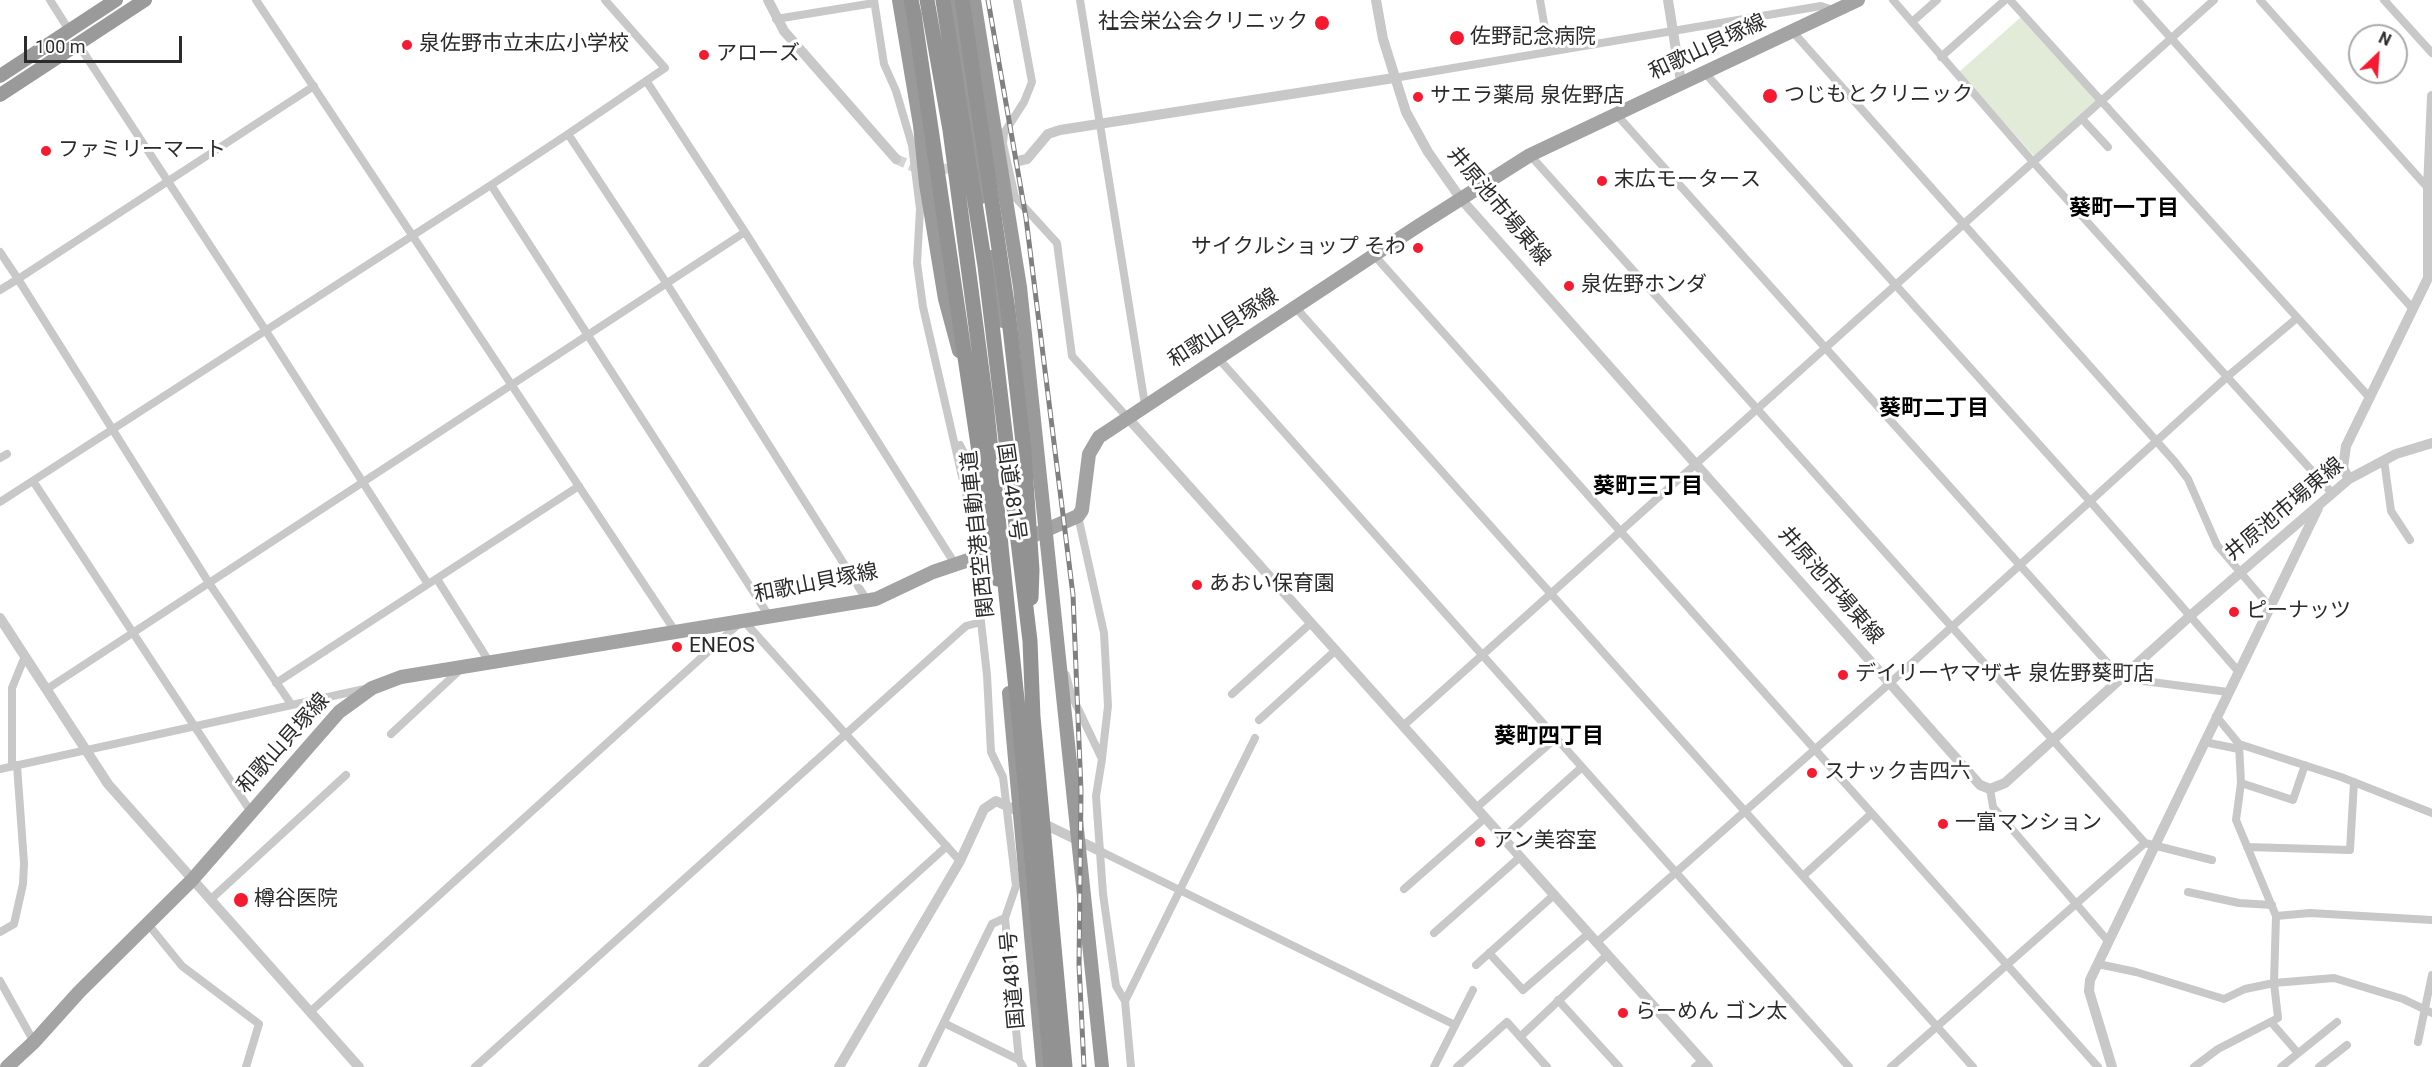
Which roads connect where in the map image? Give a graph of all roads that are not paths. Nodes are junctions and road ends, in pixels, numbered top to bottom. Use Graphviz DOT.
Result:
graph roads {
  1 [pos="50,0"];
  2 [pos="116,0"];
  3 [pos="145,0"];
  4 [pos="256,0"];
  5 [pos="604,0"];
  6 [pos="768,0"];
  7 [pos="899,0"];
  8 [pos="925,0"];
  9 [pos="943,0"];
  10 [pos="952,0"];
  11 [pos="962,0"];
  12 [pos="974,0"];
  13 [pos="1017,0"];
  14 [pos="1080,0"];
  15 [pos="1376,0"];
  16 [pos="1540,0"];
  17 [pos="1668,0"];
  18 [pos="1858,0"];
  19 [pos="1893,0"];
  20 [pos="1937,0"];
  21 [pos="2005,0"];
  22 [pos="2010,0"];
  23 [pos="2137,0"];
  24 [pos="2214,0"];
  25 [pos="2260,0"];
  26 [pos="2384,0"];
  27 [pos="874,2"];
  28 [pos="913,5"];
  29 [pos="1837,11"];
  30 [pos="776,19"];
  31 [pos="1912,22"];
  32 [pos="69,30"];
  33 [pos="1673,31"];
  34 [pos="1793,32"];
  35 [pos="2170,38"];
  36 [pos="78,44"];
  37 [pos="1549,52"];
  38 [pos="2432,52"];
  39 [pos="1941,57"];
  40 [pos="1705,73"];
  41 [pos="0,76"];
  42 [pos="1394,78"];
  43 [pos="647,82"];
  44 [pos="1681,82"];
  45 [pos="314,86"];
  46 [pos="0,94"];
  47 [pos="2432,96"];
  48 [pos="2102,102"];
  49 [pos="1616,114"];
  50 [pos="2082,119"];
  51 [pos="1100,123"];
  52 [pos="568,134"];
  53 [pos="2108,147"];
  54 [pos="1530,154"];
  55 [pos="896,159"];
  56 [pos="1018,161"];
  57 [pos="2034,163"];
  58 [pos="167,183"];
  59 [pos="491,185"];
  60 [pos="2428,188"];
  61 [pos="1461,199"];
  62 [pos="1964,225"];
  63 [pos="745,232"];
  64 [pos="413,236"];
  65 [pos="0,252"];
  66 [pos="1374,255"];
  67 [pos="18,279"];
  68 [pos="1895,283"];
  69 [pos="667,284"];
  70 [pos="0,290"];
  71 [pos="1296,308"];
  72 [pos="2413,309"];
  73 [pos="2297,318"];
  74 [pos="266,331"];
  75 [pos="589,335"];
  76 [pos="1825,348"];
  77 [pos="1218,358"];
  78 [pos="939,369"];
  79 [pos="2228,376"];
  80 [pos="513,386"];
  81 [pos="2370,398"];
  82 [pos="1145,405"];
  83 [pos="1756,409"];
  84 [pos="1127,417"];
  85 [pos="1035,426"];
  86 [pos="113,430"];
  87 [pos="2157,442"];
  88 [pos="2432,443"];
  89 [pos="985,451"];
  90 [pos="2384,460"];
  91 [pos="1695,463"];
  92 [pos="2349,479"];
  93 [pos="33,481"];
  94 [pos="363,482"];
  95 [pos="579,486"];
  96 [pos="2332,493"];
  97 [pos="2089,500"];
  98 [pos="0,502"];
  99 [pos="2320,502"];
  100 [pos="992,505"];
  101 [pos="1078,516"];
  102 [pos="1046,530"];
  103 [pos="1620,532"];
  104 [pos="2410,540"];
  105 [pos="997,551"];
  106 [pos="975,558"];
  107 [pos="955,564"];
  108 [pos="2018,564"];
  109 [pos="2240,573"];
  110 [pos="437,579"];
  111 [pos="209,583"];
  112 [pos="428,584"];
  113 [pos="1551,593"];
  114 [pos="864,601"];
  115 [pos="2270,607"];
  116 [pos="769,616"];
  117 [pos="2190,616"];
  118 [pos="0,618"];
  119 [pos="743,620"];
  120 [pos="981,622"];
  121 [pos="1311,623"];
  122 [pos="1950,626"];
  123 [pos="675,631"];
  124 [pos="132,633"];
  125 [pos="1011,635"];
  126 [pos="1030,641"];
  127 [pos="1058,645"];
  128 [pos="1335,650"];
  129 [pos="1481,654"];
  130 [pos="25,656"];
  131 [pos="490,663"];
  132 [pos="463,667"];
  133 [pos="2238,671"];
  134 [pos="2121,678"];
  135 [pos="276,682"];
  136 [pos="1890,683"];
  137 [pos="372,688"];
  138 [pos="47,689"];
  139 [pos="2228,692"];
  140 [pos="1232,694"];
  141 [pos="291,704"];
  142 [pos="2217,716"];
  143 [pos="1259,720"];
  144 [pos="1403,726"];
  145 [pos="194,727"];
  146 [pos="847,732"];
  147 [pos="390,734"];
  148 [pos="1255,738"];
  149 [pos="1556,738"];
  150 [pos="2052,739"];
  151 [pos="2204,742"];
  152 [pos="2239,746"];
  153 [pos="1813,749"];
  154 [pos="88,752"];
  155 [pos="1102,759"];
  156 [pos="2305,765"];
  157 [pos="14,766"];
  158 [pos="1582,767"];
  159 [pos="0,769"];
  160 [pos="346,775"];
  161 [pos="2241,783"];
  162 [pos="2354,783"];
  163 [pos="1990,789"];
  164 [pos="1006,806"];
  165 [pos="1476,808"];
  166 [pos="1744,810"];
  167 [pos="251,812"];
  168 [pos="1020,812"];
  169 [pos="2432,813"];
  170 [pos="1871,814"];
  171 [pos="1485,818"];
  172 [pos="1503,838"];
  173 [pos="1078,840"];
  174 [pos="2149,845"];
  175 [pos="947,846"];
  176 [pos="2247,847"];
  177 [pos="1100,851"];
  178 [pos="1520,857"];
  179 [pos="2212,860"];
  180 [pos="960,861"];
  181 [pos="1675,872"];
  182 [pos="1803,876"];
  183 [pos="192,880"];
  184 [pos="1404,889"];
  185 [pos="1180,891"];
  186 [pos="2188,892"];
  187 [pos="1554,895"];
  188 [pos="210,900"];
  189 [pos="2074,904"];
  190 [pos="2272,905"];
  191 [pos="2276,916"];
  192 [pos="1005,918"];
  193 [pos="2432,920"];
  194 [pos="147,923"];
  195 [pos="0,932"];
  196 [pos="1434,933"];
  197 [pos="1588,934"];
  198 [pos="2108,941"];
  199 [pos="1596,943"];
  200 [pos="1489,953"];
  201 [pos="1607,955"];
  202 [pos="2097,964"];
  203 [pos="1476,965"];
  204 [pos="2006,965"];
  205 [pos="2432,975"];
  206 [pos="0,981"];
  207 [pos="2274,982"];
  208 [pos="1473,990"];
  209 [pos="1558,1000"];
  210 [pos="1125,1001"];
  211 [pos="2423,1009"];
  212 [pos="310,1012"];
  213 [pos="2432,1013"];
  214 [pos="2271,1022"];
  215 [pos="2337,1022"];
  216 [pos="944,1023"];
  217 [pos="1455,1025"];
  218 [pos="1937,1026"];
  219 [pos="1520,1037"];
  220 [pos="34,1042"];
  221 [pos="2418,1042"];
  222 [pos="2347,1045"];
  223 [pos="2297,1052"];
  224 [pos="1021,1064"];
  225 [pos="1702,1065"];
  226 [pos="7,1067"];
  227 [pos="246,1067"];
  228 [pos="359,1067"];
  229 [pos="475,1067"];
  230 [pos="702,1067"];
  231 [pos="839,1067"];
  232 [pos="922,1067"];
  233 [pos="1043,1067"];
  234 [pos="1052,1067"];
  235 [pos="1065,1067"];
  236 [pos="1102,1067"];
  237 [pos="1131,1067"];
  238 [pos="1434,1067"];
  239 [pos="1457,1067"];
  240 [pos="1547,1067"];
  241 [pos="1619,1067"];
  242 [pos="1849,1067"];
  243 [pos="1891,1067"];
  244 [pos="1974,1067"];
  245 [pos="2098,1067"];
  246 [pos="2112,1067"];
  247 [pos="2194,1067"];
  248 [pos="2281,1067"];
  249 [pos="2319,1067"];
  1 -- 32 [label="street"];
  2 -- 32 [label="highway"];
  3 -- 36 [label="highway"];
  4 -- 45 [label="street"];
  5 -- 43 [label="street"];
  6 -- 30 [label="street"];
  7 -- 89 [label="highway, 国道481号"];
  8 -- 89 [label="highway"];
  8 -- 125 [label="highway, 関西空港自動車道, bridge"];
  9 -- 126 [label="highway, 関西空港自動車道, bridge"];
  10 -- 85 [label="highway"];
  11 -- 126 [label="highway, bridge"];
  12 -- 85 [label="highway, 国道481号"];
  13 -- 84 [label="street"];
  14 -- 51 [label="street"];
  15 -- 42 [label="street, 井原池市場東線"];
  16 -- 37 [label="street"];
  17 -- 33 [label="street"];
  18 -- 29 [label="main road, 和歌山貝塚線"];
  19 -- 31 [label="street"];
  20 -- 31 [label="street"];
  21 -- 39 [label="street"];
  22 -- 48 [label="street"];
  23 -- 35 [label="street"];
  24 -- 35 [label="street"];
  25 -- 60 [label="street"];
  26 -- 38 [label="street"];
  27 -- 30 [label="street"];
  27 -- 78 [label="street"];
  28 -- 125 [label="highway, bridge"];
  29 -- 33 [label="street"];
  29 -- 34 [label="main road, 和歌山貝塚線"];
  30 -- 55 [label="street"];
  31 -- 39 [label="street"];
  32 -- 41 [label="highway"];
  33 -- 37 [label="street"];
  33 -- 44 [label="street"];
  34 -- 40 [label="main road, 和歌山貝塚線"];
  34 -- 62 [label="street"];
  35 -- 48 [label="street"];
  35 -- 72 [label="street"];
  36 -- 46 [label="highway"];
  36 -- 58 [label="street"];
  37 -- 42 [label="street"];
  39 -- 57 [label="street"];
  40 -- 44 [label="main road, 和歌山貝塚線"];
  40 -- 68 [label="street"];
  42 -- 51 [label="street"];
  42 -- 61 [label="street, 井原池市場東線"];
  43 -- 52 [label="street"];
  43 -- 63 [label="street"];
  44 -- 49 [label="main road, 和歌山貝塚線"];
  45 -- 58 [label="street"];
  45 -- 64 [label="street"];
  47 -- 60 [label="street"];
  48 -- 50 [label="street"];
  48 -- 73 [label="street"];
  49 -- 54 [label="main road, 和歌山貝塚線"];
  49 -- 76 [label="street"];
  50 -- 53 [label="street"];
  50 -- 57 [label="street"];
  51 -- 56 [label="street"];
  51 -- 82 [label="street"];
  52 -- 59 [label="street"];
  52 -- 69 [label="street"];
  54 -- 61 [label="main road, 和歌山貝塚線"];
  54 -- 83 [label="street"];
  57 -- 62 [label="street"];
  57 -- 79 [label="street"];
  58 -- 67 [label="street"];
  58 -- 74 [label="street"];
  59 -- 64 [label="street"];
  59 -- 75 [label="street"];
  60 -- 72 [label="street"];
  61 -- 66 [label="main road, 和歌山貝塚線"];
  61 -- 91 [label="street, 井原池市場東線"];
  62 -- 68 [label="street"];
  62 -- 87 [label="street"];
  63 -- 69 [label="street"];
  63 -- 107 [label="street"];
  64 -- 74 [label="street"];
  64 -- 80 [label="street"];
  65 -- 67 [label="street"];
  66 -- 71 [label="main road, 和歌山貝塚線"];
  66 -- 103 [label="street"];
  67 -- 70 [label="street"];
  67 -- 86 [label="street"];
  68 -- 76 [label="street"];
  68 -- 97 [label="street"];
  69 -- 75 [label="street"];
  69 -- 114 [label="street"];
  71 -- 77 [label="main road, 和歌山貝塚線"];
  71 -- 113 [label="street"];
  72 -- 81 [label="street"];
  73 -- 79 [label="street"];
  73 -- 81 [label="street"];
  74 -- 86 [label="street"];
  74 -- 94 [label="street"];
  75 -- 80 [label="street"];
  75 -- 116 [label="street"];
  76 -- 83 [label="street"];
  76 -- 108 [label="street"];
  77 -- 82 [label="main road, 和歌山貝塚線"];
  77 -- 129 [label="street"];
  78 -- 100 [label="street"];
  78 -- 106 [label="street"];
  79 -- 87 [label="street"];
  79 -- 96 [label="street"];
  80 -- 94 [label="street"];
  80 -- 95 [label="street"];
  81 -- 92 [label="street"];
  82 -- 84 [label="main road, 和歌山貝塚線"];
  83 -- 91 [label="street"];
  83 -- 122 [label="street"];
  84 -- 101 [label="main road, 和歌山貝塚線"];
  84 -- 121 [label="street"];
  85 -- 102 [label="highway, 国道481号"];
  86 -- 93 [label="street"];
  86 -- 111 [label="street"];
  87 -- 97 [label="street"];
  87 -- 109 [label="street"];
  88 -- 90 [label="street, 井原池市場東線"];
  89 -- 100 [label="highway, 国道481号"];
  90 -- 92 [label="street, 井原池市場東線"];
  90 -- 104 [label="street"];
  91 -- 103 [label="street"];
  91 -- 136 [label="street, 井原池市場東線"];
  92 -- 96 [label="street, 井原池市場東線"];
  93 -- 98 [label="street"];
  93 -- 124 [label="street"];
  94 -- 111 [label="street"];
  94 -- 112 [label="street"];
  95 -- 110 [label="street"];
  95 -- 123 [label="street"];
  96 -- 99 [label="street, 井原池市場東線"];
  97 -- 108 [label="street"];
  97 -- 117 [label="street"];
  99 -- 109 [label="street, 井原池市場東線"];
  99 -- 115 [label="street"];
  100 -- 105 [label="highway, 国道481号"];
  101 -- 102 [label="main road, 和歌山貝塚線"];
  101 -- 155 [label="street"];
  102 -- 105 [label="main road, 和歌山貝塚線"];
  102 -- 127 [label="highway, 国道481号"];
  103 -- 113 [label="street"];
  103 -- 153 [label="street"];
  105 -- 106 [label="main road, 和歌山貝塚線"];
  105 -- 168 [label="highway, 国道481号"];
  106 -- 107 [label="main road, 和歌山貝塚線"];
  106 -- 120 [label="street"];
  107 -- 114 [label="main road, 和歌山貝塚線"];
  108 -- 122 [label="street"];
  108 -- 134 [label="street"];
  109 -- 115 [label="street"];
  109 -- 117 [label="street, 井原池市場東線"];
  110 -- 112 [label="street"];
  110 -- 131 [label="street"];
  111 -- 124 [label="street"];
  111 -- 135 [label="street"];
  112 -- 135 [label="street"];
  113 -- 129 [label="street"];
  113 -- 166 [label="street"];
  114 -- 116 [label="main road, 和歌山貝塚線"];
  115 -- 133 [label="street"];
  116 -- 119 [label="main road, 和歌山貝塚線"];
  117 -- 133 [label="street"];
  117 -- 134 [label="street, 井原池市場東線"];
  118 -- 130 [label="street"];
  119 -- 123 [label="main road, 和歌山貝塚線"];
  119 -- 146 [label="street"];
  119 -- 212 [label="street"];
  120 -- 146 [label="street"];
  120 -- 164 [label="street"];
  121 -- 128 [label="street"];
  121 -- 140 [label="street"];
  122 -- 136 [label="street"];
  122 -- 150 [label="street"];
  123 -- 131 [label="main road, 和歌山貝塚線"];
  124 -- 138 [label="street"];
  124 -- 145 [label="street"];
  125 -- 234 [label="highway, 関西空港自動車道, bridge"];
  126 -- 235 [label="highway, 関西空港自動車道, bridge"];
  127 -- 155 [label="street"];
  127 -- 173 [label="highway, 国道481号"];
  128 -- 143 [label="street"];
  128 -- 144 [label="street"];
  129 -- 144 [label="street"];
  129 -- 149 [label="street"];
  130 -- 138 [label="street"];
  130 -- 157 [label="street"];
  131 -- 132 [label="main road, 和歌山貝塚線"];
  132 -- 137 [label="main road, 和歌山貝塚線"];
  132 -- 147 [label="street"];
  133 -- 139 [label="street"];
  134 -- 139 [label="street"];
  134 -- 150 [label="street, 井原池市場東線"];
  135 -- 141 [label="street"];
  136 -- 153 [label="street"];
  136 -- 163 [label="street, 井原池市場東線"];
  137 -- 141 [label="street"];
  137 -- 167 [label="main road, 和歌山貝塚線"];
  138 -- 154 [label="street"];
  139 -- 142 [label="street"];
  141 -- 145 [label="street"];
  142 -- 151 [label="street"];
  142 -- 152 [label="street"];
  144 -- 165 [label="street"];
  145 -- 154 [label="street"];
  145 -- 167 [label="street"];
  146 -- 175 [label="street"];
  146 -- 229 [label="street"];
  148 -- 185 [label="street"];
  149 -- 158 [label="street"];
  149 -- 165 [label="street"];
  150 -- 163 [label="street, 井原池市場東線"];
  150 -- 174 [label="street"];
  151 -- 152 [label="street"];
  151 -- 174 [label="street"];
  152 -- 156 [label="street"];
  152 -- 161 [label="street"];
  153 -- 166 [label="street"];
  153 -- 170 [label="street"];
  154 -- 157 [label="street"];
  154 -- 183 [label="street"];
  155 -- 177 [label="street"];
  156 -- 161 [label="street"];
  156 -- 162 [label="street"];
  157 -- 159 [label="street"];
  157 -- 195 [label="street"];
  158 -- 172 [label="street"];
  158 -- 181 [label="street"];
  160 -- 188 [label="street"];
  161 -- 176 [label="street"];
  162 -- 169 [label="street"];
  162 -- 176 [label="street"];
  163 -- 189 [label="street"];
  164 -- 168 [label="street"];
  164 -- 180 [label="street"];
  164 -- 192 [label="street"];
  165 -- 171 [label="street"];
  166 -- 181 [label="street"];
  166 -- 182 [label="street"];
  167 -- 183 [label="main road, 和歌山貝塚線"];
  168 -- 173 [label="street"];
  168 -- 233 [label="highway, 国道481号"];
  170 -- 182 [label="street"];
  170 -- 204 [label="street"];
  171 -- 172 [label="street"];
  171 -- 184 [label="street"];
  172 -- 178 [label="street"];
  173 -- 177 [label="street"];
  173 -- 236 [label="highway, 国道481号"];
  174 -- 179 [label="street"];
  174 -- 189 [label="street"];
  174 -- 198 [label="street"];
  175 -- 180 [label="street"];
  175 -- 230 [label="street"];
  176 -- 190 [label="street"];
  177 -- 185 [label="street"];
  177 -- 210 [label="street"];
  178 -- 187 [label="street"];
  178 -- 196 [label="street"];
  180 -- 231 [label="street"];
  181 -- 199 [label="street"];
  181 -- 242 [label="street"];
  182 -- 218 [label="street"];
  183 -- 188 [label="street"];
  183 -- 194 [label="main road, 和歌山貝塚線"];
  185 -- 210 [label="street"];
  185 -- 217 [label="street"];
  186 -- 190 [label="street"];
  187 -- 197 [label="street"];
  187 -- 200 [label="street"];
  188 -- 212 [label="street"];
  189 -- 198 [label="street"];
  189 -- 204 [label="street"];
  190 -- 191 [label="street"];
  191 -- 193 [label="street"];
  191 -- 207 [label="street"];
  192 -- 216 [label="street"];
  192 -- 224 [label="street"];
  194 -- 220 [label="main road, 和歌山貝塚線"];
  194 -- 227 [label="street"];
  197 -- 199 [label="street"];
  197 -- 200 [label="street"];
  198 -- 202 [label="street"];
  199 -- 201 [label="street"];
  200 -- 203 [label="street"];
  201 -- 209 [label="street"];
  201 -- 225 [label="street"];
  202 -- 207 [label="street"];
  202 -- 246 [label="street"];
  204 -- 218 [label="street"];
  204 -- 245 [label="street"];
  205 -- 211 [label="street"];
  206 -- 220 [label="street"];
  207 -- 211 [label="street"];
  207 -- 214 [label="street"];
  208 -- 217 [label="street"];
  209 -- 219 [label="street"];
  209 -- 241 [label="street"];
  210 -- 237 [label="street"];
  211 -- 213 [label="street"];
  211 -- 221 [label="street"];
  212 -- 228 [label="street"];
  214 -- 223 [label="street"];
  214 -- 247 [label="street"];
  215 -- 223 [label="street"];
  216 -- 224 [label="street"];
  216 -- 232 [label="street"];
  217 -- 238 [label="street"];
  218 -- 243 [label="street"];
  218 -- 244 [label="street"];
  219 -- 239 [label="street"];
  219 -- 240 [label="street"];
  220 -- 226 [label="main road, 和歌山貝塚線"];
  222 -- 249 [label="street"];
  223 -- 248 [label="street"];
}
